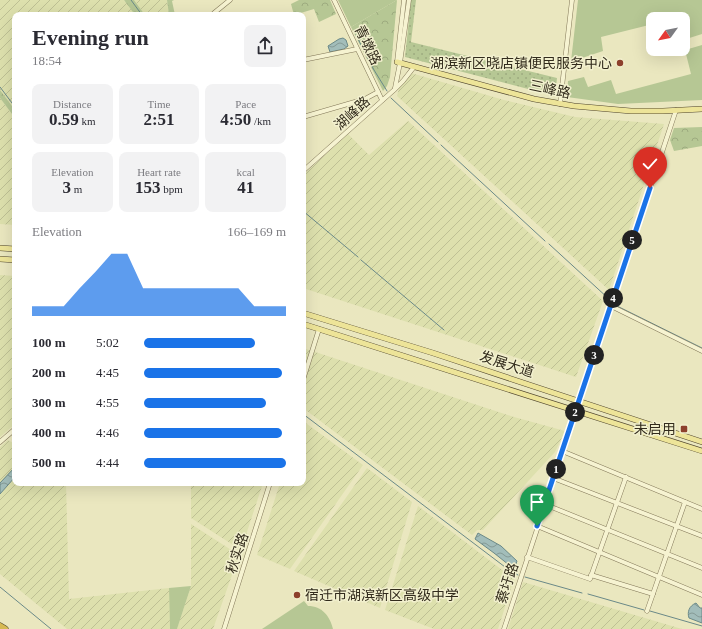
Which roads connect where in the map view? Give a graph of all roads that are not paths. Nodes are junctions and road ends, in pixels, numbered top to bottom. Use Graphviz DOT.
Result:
graph roads {
  1 [pos="230,0"];
  2 [pos="334,0"];
  3 [pos="404,0"];
  4 [pos="409,0"];
  5 [pos="572,0"];
  6 [pos="215,12"];
  7 [pos="357,49"];
  8 [pos="306,59"];
  9 [pos="399,63"];
  10 [pos="414,67"];
  11 [pos="394,90"];
  12 [pos="378,92"];
  13 [pos="382,100"];
  14 [pos="560,104"];
  15 [pos="702,109"];
  16 [pos="676,110"];
  17 [pos="306,116"];
  18 [pos="306,168"];
  19 [pos="0,248"];
  20 [pos="12,249"];
  21 [pos="0,259"];
  22 [pos="12,260"];
  23 [pos="610,306"];
  24 [pos="306,314"];
  25 [pos="306,325"];
  26 [pos="319,329"];
  27 [pos="702,351"];
  28 [pos="306,370"];
  29 [pos="579,400"];
  30 [pos="576,410"];
  31 [pos="12,432"];
  32 [pos="0,442"];
  33 [pos="702,442"];
  34 [pos="562,451"];
  35 [pos="702,451"];
  36 [pos="626,477"];
  37 [pos="553,478"];
  38 [pos="269,486"];
  39 [pos="685,502"];
  40 [pos="617,503"];
  41 [pos="549,506"];
  42 [pos="702,509"];
  43 [pos="537,526"];
  44 [pos="676,526"];
  45 [pos="607,529"];
  46 [pos="702,536"];
  47 [pos="599,552"];
  48 [pos="667,554"];
  49 [pos="527,557"];
  50 [pos="702,568"];
  51 [pos="591,575"];
  52 [pos="659,577"];
  53 [pos="653,594"];
  54 [pos="702,596"];
  55 [pos="647,611"];
  56 [pos="0,626"];
  57 [pos="5,629"];
  58 [pos="224,629"];
  59 [pos="504,629"];
  1 -- 6 [label="street"];
  2 -- 7 [label="street, 青墩路"];
  3 -- 9 [label="street"];
  4 -- 9 [label="street"];
  5 -- 14 [label="street"];
  7 -- 8 [label="street"];
  7 -- 12 [label="street, 青墩路"];
  9 -- 10 [label="main road, 三峰路"];
  9 -- 11 [label="street"];
  10 -- 11 [label="street, 湖峰路"];
  10 -- 14 [label="main road, 三峰路"];
  11 -- 13 [label="street, 湖峰路"];
  12 -- 13 [label="street, 青墩路"];
  12 -- 17 [label="street"];
  13 -- 18 [label="street, 湖峰路"];
  14 -- 16 [label="main road, 三峰路"];
  15 -- 16 [label="main road, 三峰路"];
  16 -- 23 [label="street, 蔡圩路"];
  19 -- 20 [label="main road"];
  21 -- 22 [label="main road"];
  23 -- 27 [label="street"];
  23 -- 29 [label="street, 蔡圩路"];
  24 -- 29 [label="main road, 发展大道"];
  25 -- 26 [label="main road, 发展大道"];
  26 -- 28 [label="street"];
  26 -- 30 [label="main road, 发展大道"];
  29 -- 30 [label="street, 蔡圩路"];
  29 -- 33 [label="main road, 发展大道"];
  30 -- 34 [label="street, 蔡圩路"];
  30 -- 35 [label="main road, 发展大道"];
  31 -- 32 [label="street"];
  34 -- 36 [label="street"];
  34 -- 37 [label="street, 蔡圩路"];
  36 -- 39 [label="street"];
  36 -- 40 [label="street"];
  37 -- 40 [label="street"];
  37 -- 43 [label="street, 蔡圩路"];
  38 -- 58 [label="street, 秋实路"];
  39 -- 42 [label="street"];
  39 -- 44 [label="street"];
  40 -- 44 [label="street"];
  40 -- 45 [label="street"];
  41 -- 45 [label="street"];
  43 -- 47 [label="street"];
  43 -- 49 [label="street, 蔡圩路"];
  44 -- 46 [label="street"];
  44 -- 48 [label="street"];
  45 -- 47 [label="street"];
  45 -- 48 [label="street"];
  47 -- 51 [label="street"];
  47 -- 52 [label="street"];
  48 -- 50 [label="street"];
  48 -- 52 [label="street"];
  49 -- 51 [label="street"];
  49 -- 59 [label="street, 蔡圩路"];
  51 -- 53 [label="street"];
  52 -- 53 [label="street"];
  52 -- 54 [label="street"];
  53 -- 55 [label="street"];
  56 -- 57 [label="highway"];
}
